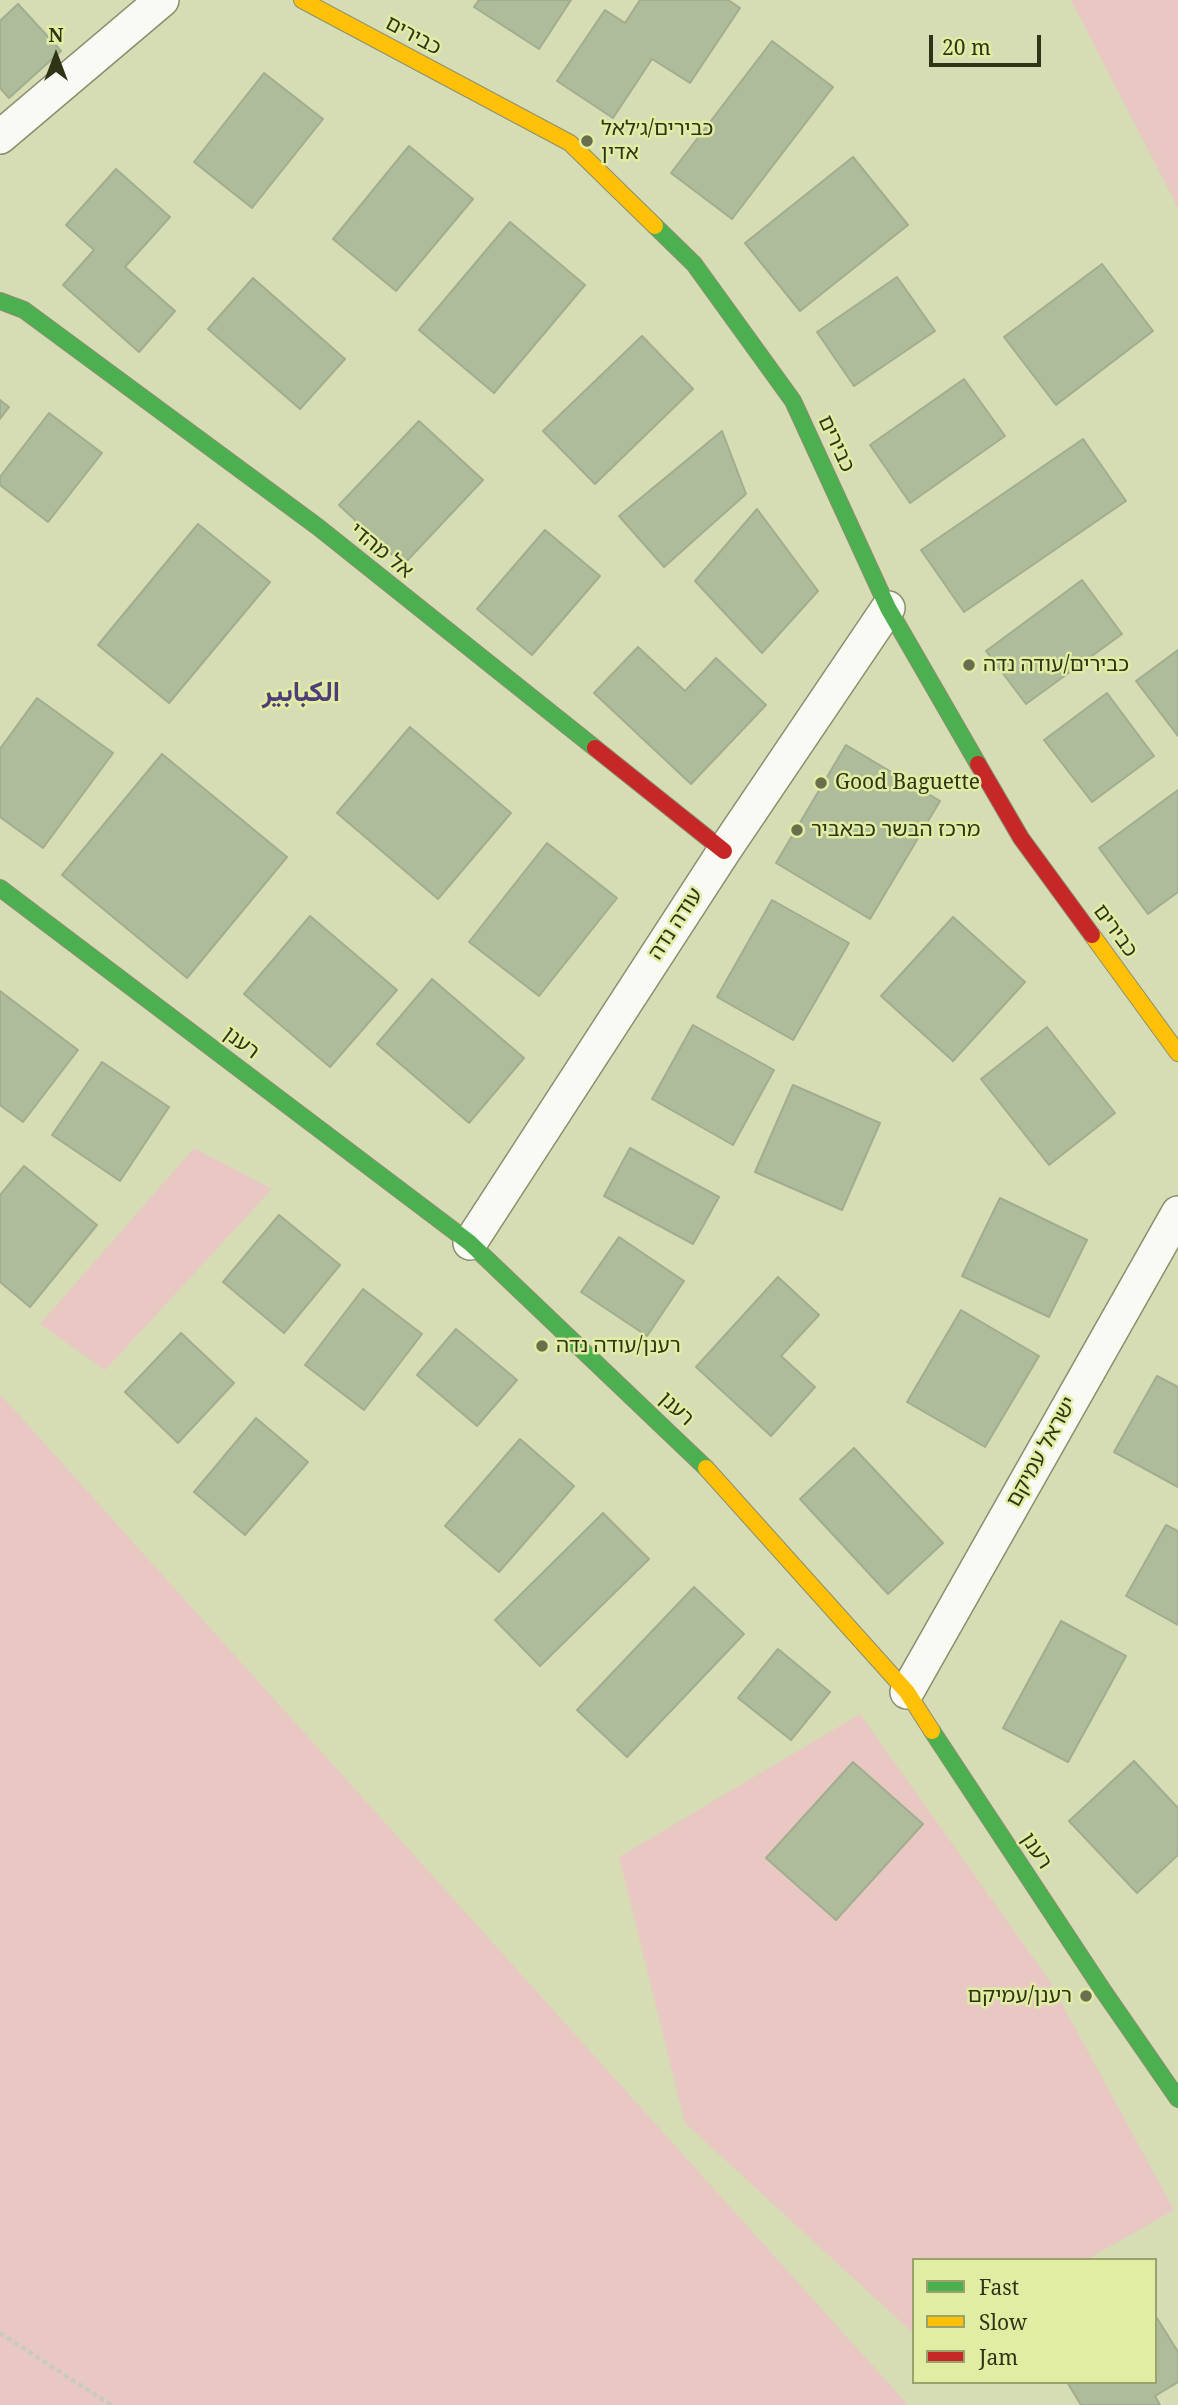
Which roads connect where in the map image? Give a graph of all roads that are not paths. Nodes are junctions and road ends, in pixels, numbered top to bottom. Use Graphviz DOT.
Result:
graph roads {
  1 [pos="162,0"];
  2 [pos="302,0"];
  3 [pos="0,137"];
  4 [pos="0,301"];
  5 [pos="888,608"];
  6 [pos="724,851"];
  7 [pos="0,888"];
  8 [pos="1178,1053"];
  9 [pos="1178,1213"];
  10 [pos="470,1243"];
  11 [pos="907,1692"];
  12 [pos="1178,2099"];
  1 -- 3 [label="street"];
  2 -- 5 [label="street, כבירים"];
  4 -- 6 [label="street, אל מהדי"];
  5 -- 6 [label="street, עודה נדה"];
  5 -- 8 [label="street, כבירים"];
  6 -- 10 [label="street, עודה נדה"];
  7 -- 10 [label="street, רענן"];
  9 -- 11 [label="street, ישראל עמיקם"];
  10 -- 11 [label="street, רענן"];
  11 -- 12 [label="street, רענן"];
}
